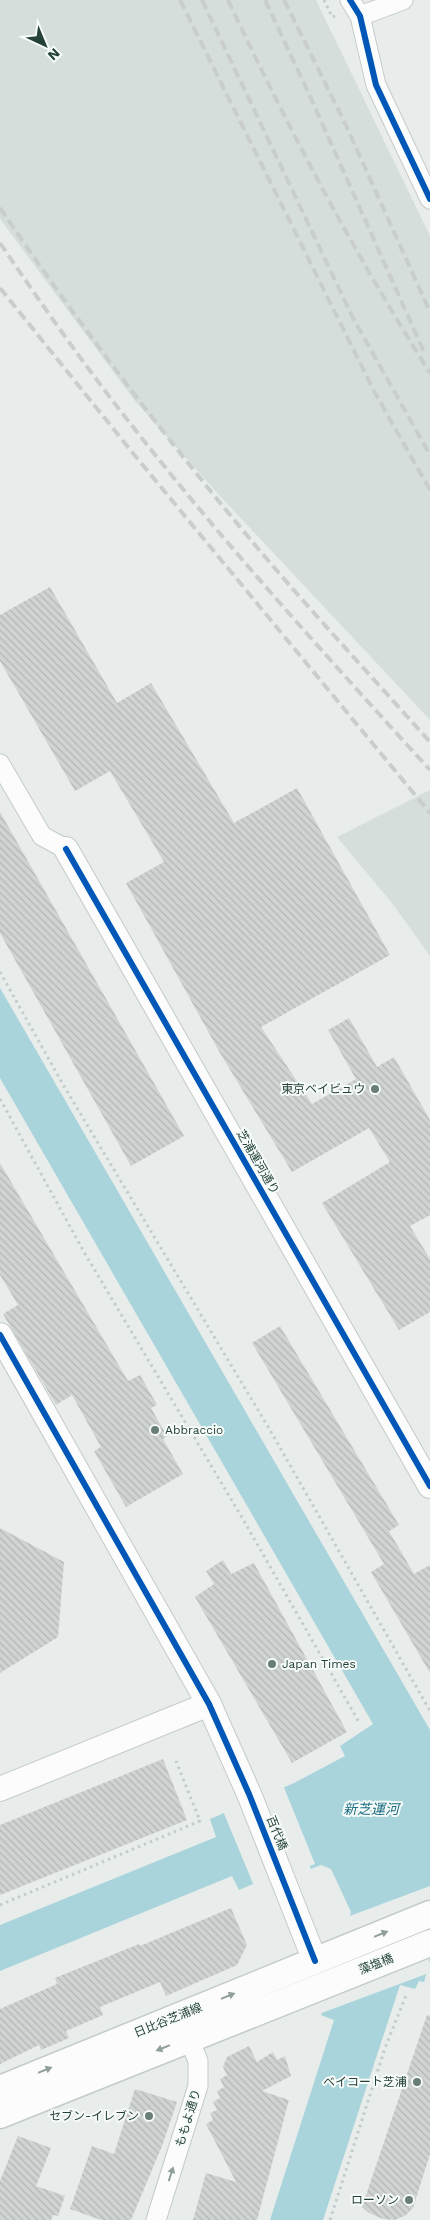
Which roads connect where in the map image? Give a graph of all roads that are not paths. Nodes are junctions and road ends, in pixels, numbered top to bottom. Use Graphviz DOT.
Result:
graph roads {
  1 [pos="349,0"];
  2 [pos="403,0"];
  3 [pos="360,16"];
  4 [pos="430,199"];
  5 [pos="0,764"];
  6 [pos="66,849"];
  7 [pos="0,1335"];
  8 [pos="430,1486"];
  9 [pos="209,1704"];
  10 [pos="0,1789"];
  11 [pos="430,1914"];
  12 [pos="430,1943"];
  13 [pos="324,1966"];
  14 [pos="185,2027"];
  15 [pos="0,2089"];
  16 [pos="0,2115"];
  17 [pos="156,2220"];
  1 -- 3 [label="street"];
  2 -- 3 [label="street"];
  3 -- 4 [label="street"];
  5 -- 6 [label="street"];
  6 -- 8 [label="street, 芝浦運河通り"];
  7 -- 9 [label="street, 百代橋"];
  9 -- 10 [label="street"];
  9 -- 13 [label="street, 百代橋"];
  13 -- 11 [label="main road, 藻塩橋, one-way"];
  12 -- 13 [label="main road, 藻塩橋"];
  13 -- 14 [label="main road, 日比谷芝浦線"];
  15 -- 14 [label="main road, 日比谷芝浦線, one-way"];
  14 -- 16 [label="main road, 日比谷芝浦線, one-way"];
  17 -- 14 [label="street, ももよ通り, one-way"];
}
